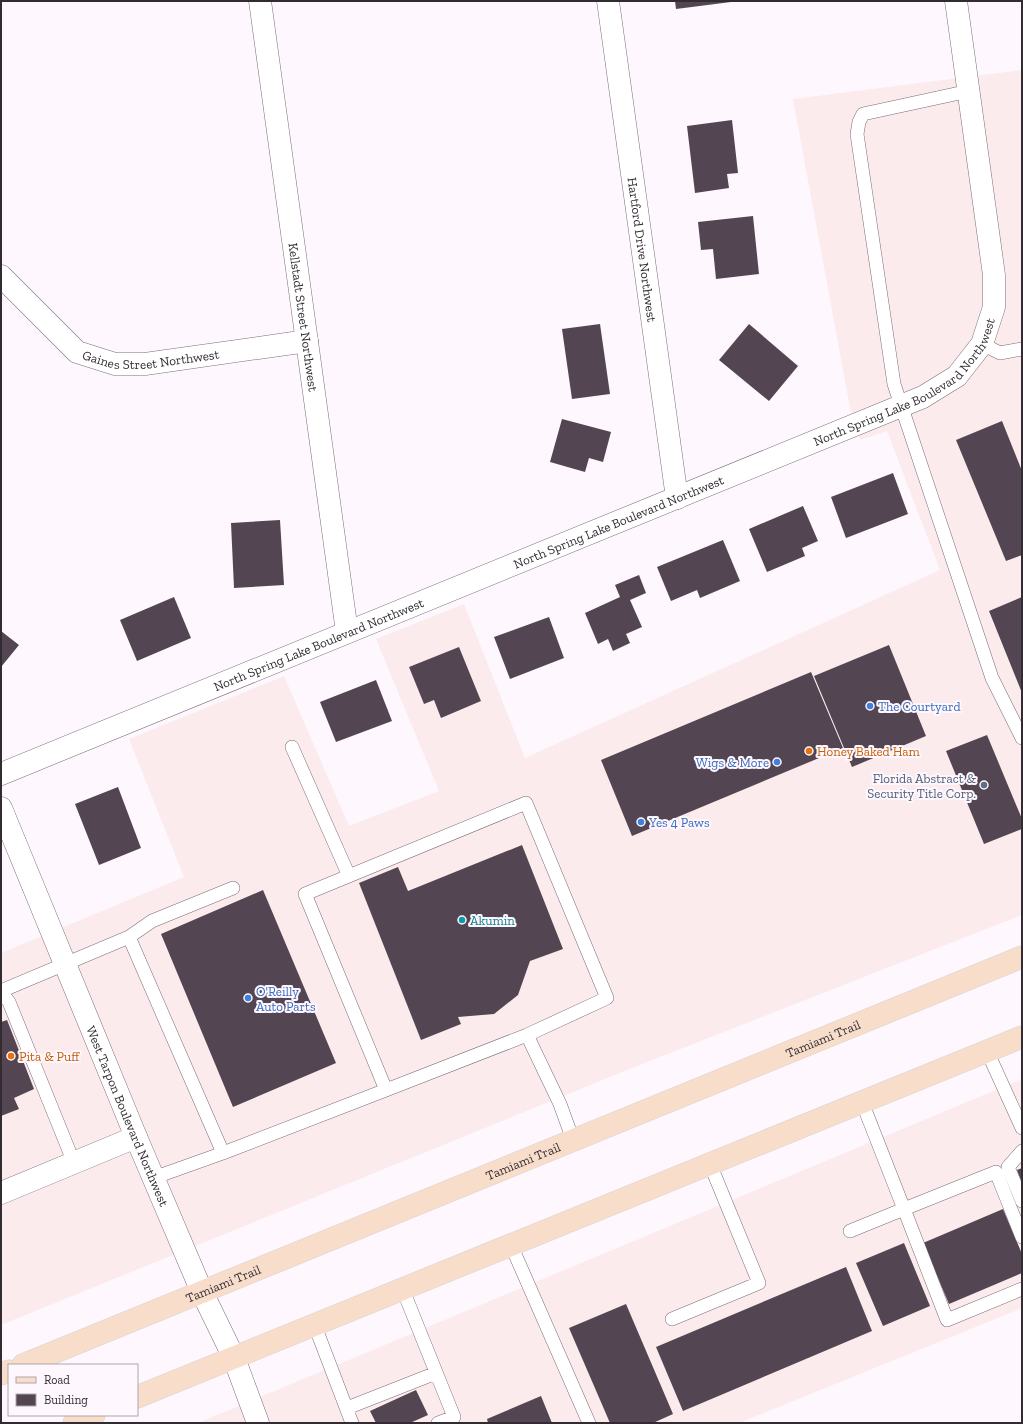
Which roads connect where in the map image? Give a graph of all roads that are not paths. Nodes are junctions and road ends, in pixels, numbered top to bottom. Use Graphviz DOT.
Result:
graph roads {
  1 [pos="260,1"];
  2 [pos="608,1"];
  3 [pos="956,1"];
  4 [pos="969,92"];
  5 [pos="1,276"];
  6 [pos="307,341"];
  7 [pos="982,344"];
  8 [pos="1022,349"];
  9 [pos="901,406"];
  10 [pos="677,498"];
  11 [pos="347,632"];
  12 [pos="1022,738"];
  13 [pos="292,747"];
  14 [pos="1,774"];
  15 [pos="1,808"];
  16 [pos="349,876"];
  17 [pos="233,888"];
  18 [pos="129,937"];
  19 [pos="1022,957"];
  20 [pos="65,964"];
  21 [pos="1,991"];
  22 [pos="527,1035"];
  23 [pos="1022,1037"];
  24 [pos="986,1051"];
  25 [pos="386,1090"];
  26 [pos="862,1102"];
  27 [pos="1022,1128"];
  28 [pos="136,1137"];
  29 [pos="573,1140"];
  30 [pos="1022,1151"];
  31 [pos="223,1153"];
  32 [pos="74,1163"];
  33 [pos="710,1164"];
  34 [pos="153,1178"];
  35 [pos="1,1193"];
  36 [pos="1022,1201"];
  37 [pos="904,1209"];
  38 [pos="850,1231"];
  39 [pos="1022,1238"];
  40 [pos="511,1245"];
  41 [pos="1022,1289"];
  42 [pos="403,1290"];
  43 [pos="202,1292"];
  44 [pos="672,1319"];
  45 [pos="315,1326"];
  46 [pos="234,1358"];
  47 [pos="25,1364"];
  48 [pos="436,1373"];
  49 [pos="138,1397"];
  50 [pos="347,1408"];
  51 [pos="92,1416"];
  52 [pos="74,1423"];
  53 [pos="258,1423"];
  54 [pos="352,1423"];
  55 [pos="438,1423"];
  56 [pos="589,1423"];
  1 -- 6 [label="street, Kellstadt Street Northwest"];
  2 -- 10 [label="street, Hartford Drive Northwest"];
  3 -- 4 [label="street, North Spring Lake Boulevard Northwest"];
  4 -- 7 [label="street, North Spring Lake Boulevard Northwest"];
  4 -- 9 [label="lane"];
  5 -- 6 [label="street, Gaines Street Northwest"];
  6 -- 11 [label="street, Kellstadt Street Northwest"];
  7 -- 8 [label="lane"];
  7 -- 9 [label="street, North Spring Lake Boulevard Northwest"];
  9 -- 10 [label="street, North Spring Lake Boulevard Northwest"];
  9 -- 12 [label="lane"];
  10 -- 11 [label="street, North Spring Lake Boulevard Northwest"];
  11 -- 14 [label="street, North Spring Lake Boulevard Northwest"];
  13 -- 16 [label="lane"];
  15 -- 20 [label="street, West Tarpon Boulevard Northwest"];
  16 -- 22 [label="lane"];
  16 -- 25 [label="lane"];
  17 -- 18 [label="lane"];
  18 -- 20 [label="lane"];
  18 -- 31 [label="lane"];
  19 -- 29 [label="main road, Tamiami Trail"];
  20 -- 21 [label="lane"];
  20 -- 28 [label="street, West Tarpon Boulevard Northwest"];
  21 -- 32 [label="lane"];
  22 -- 25 [label="lane"];
  22 -- 29 [label="lane"];
  23 -- 24 [label="main road"];
  24 -- 26 [label="main road"];
  24 -- 27 [label="lane"];
  25 -- 31 [label="lane"];
  26 -- 33 [label="main road"];
  26 -- 37 [label="lane"];
  28 -- 32 [label="street"];
  28 -- 34 [label="street, West Tarpon Boulevard Northwest"];
  29 -- 43 [label="main road, Tamiami Trail"];
  30 -- 36 [label="lane"];
  31 -- 34 [label="lane"];
  32 -- 35 [label="street"];
  33 -- 40 [label="main road"];
  33 -- 44 [label="lane"];
  34 -- 43 [label="street, West Tarpon Boulevard Northwest"];
  37 -- 38 [label="lane"];
  37 -- 39 [label="lane"];
  37 -- 41 [label="lane"];
  40 -- 42 [label="main road"];
  40 -- 56 [label="lane"];
  42 -- 45 [label="main road"];
  42 -- 48 [label="lane"];
  43 -- 46 [label="street, West Tarpon Boulevard Northwest"];
  43 -- 47 [label="main road, Tamiami Trail"];
  45 -- 46 [label="main road"];
  45 -- 50 [label="lane"];
  46 -- 49 [label="main road"];
  46 -- 53 [label="street, West Tarpon Boulevard Northwest"];
  48 -- 50 [label="lane"];
  48 -- 55 [label="lane"];
  50 -- 54 [label="lane"];
  51 -- 52 [label="main road"];
}
